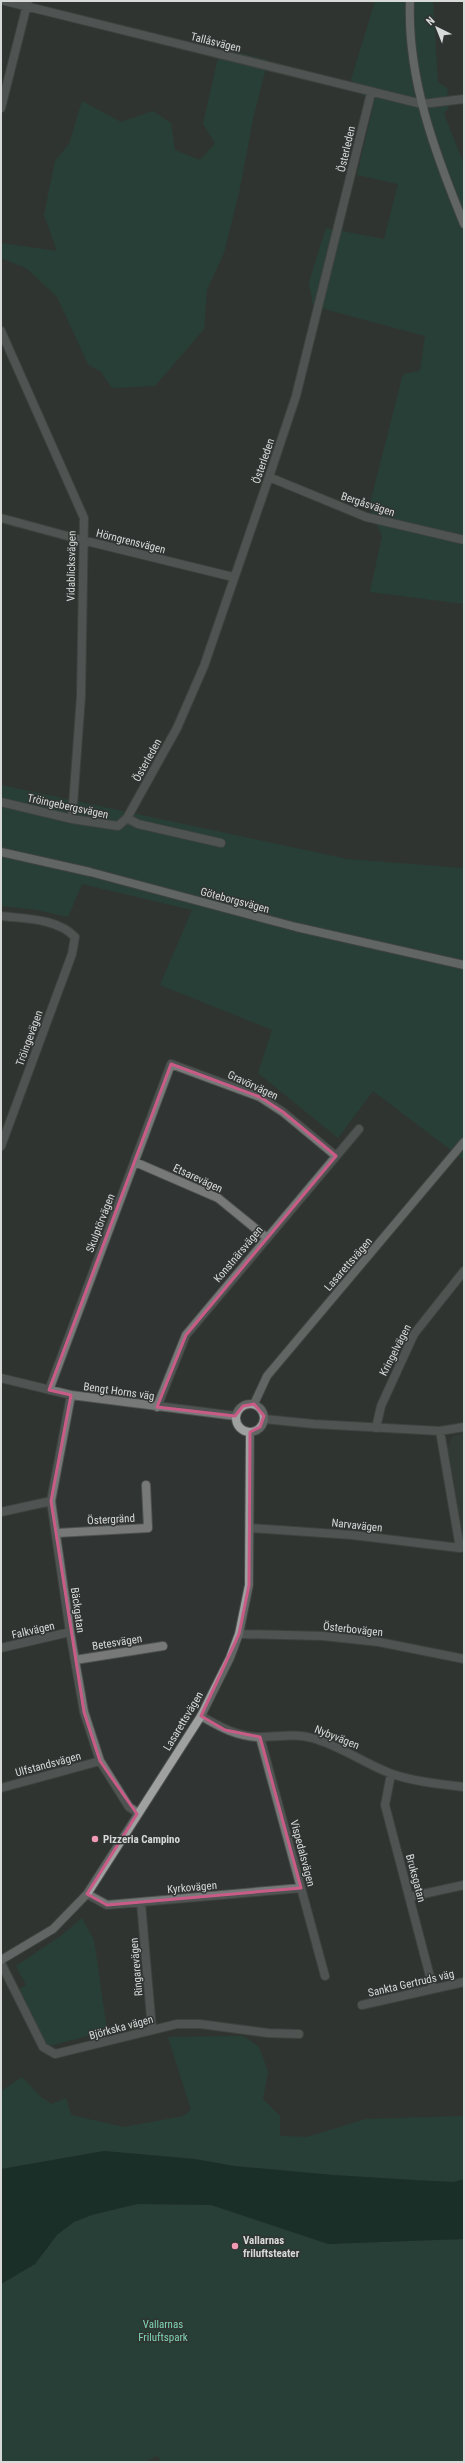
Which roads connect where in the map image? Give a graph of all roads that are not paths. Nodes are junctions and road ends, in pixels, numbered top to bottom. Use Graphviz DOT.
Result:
graph roads {
  1 [pos="5,1"];
  2 [pos="410,1"];
  3 [pos="27,4"];
  4 [pos="371,93"];
  5 [pos="464,99"];
  6 [pos="422,104"];
  7 [pos="1,108"];
  8 [pos="464,224"];
  9 [pos="1,331"];
  10 [pos="269,477"];
  11 [pos="1,518"];
  12 [pos="82,540"];
  13 [pos="464,540"];
  14 [pos="233,577"];
  15 [pos="1,802"];
  16 [pos="127,818"];
  17 [pos="72,819"];
  18 [pos="221,844"];
  19 [pos="1,852"];
  20 [pos="1,916"];
  21 [pos="464,965"];
  22 [pos="171,1064"];
  23 [pos="359,1129"];
  24 [pos="464,1142"];
  25 [pos="1,1146"];
  26 [pos="336,1156"];
  27 [pos="134,1162"];
  28 [pos="267,1238"];
  29 [pos="464,1271"];
  30 [pos="1,1378"];
  31 [pos="49,1390"];
  32 [pos="70,1395"];
  33 [pos="254,1404"];
  34 [pos="157,1407"];
  35 [pos="236,1416"];
  36 [pos="264,1419"];
  37 [pos="464,1427"];
  38 [pos="376,1428"];
  39 [pos="440,1431"];
  40 [pos="250,1432"];
  41 [pos="146,1485"];
  42 [pos="51,1501"];
  43 [pos="1,1512"];
  44 [pos="250,1528"];
  45 [pos="57,1533"];
  46 [pos="70,1632"];
  47 [pos="239,1634"];
  48 [pos="163,1646"];
  49 [pos="1,1648"];
  50 [pos="75,1660"];
  51 [pos="464,1660"];
  52 [pos="201,1716"];
  53 [pos="260,1737"];
  54 [pos="100,1761"];
  55 [pos="391,1774"];
  56 [pos="464,1787"];
  57 [pos="1,1788"];
  58 [pos="138,1813"];
  59 [pos="464,1885"];
  60 [pos="301,1888"];
  61 [pos="87,1894"];
  62 [pos="409,1897"];
  63 [pos="141,1903"];
  64 [pos="1,1960"];
  65 [pos="1,1963"];
  66 [pos="325,1976"];
  67 [pos="464,1982"];
  68 [pos="433,1988"];
  69 [pos="362,2005"];
  70 [pos="152,2029"];
  71 [pos="299,2034"];
  1 -- 3 [label="street, Tallåsvägen"];
  2 -- 6 [label="street"];
  3 -- 4 [label="street, Tallåsvägen"];
  3 -- 7 [label="street"];
  4 -- 6 [label="street, Tallåsvägen"];
  4 -- 10 [label="street, Österleden"];
  5 -- 6 [label="street, Tallåsvägen"];
  6 -- 8 [label="street"];
  9 -- 12 [label="street, Vidablicksvägen"];
  10 -- 13 [label="street, Bergåsvägen"];
  10 -- 14 [label="street, Österleden"];
  11 -- 12 [label="street, Hörngrensvägen"];
  12 -- 14 [label="street, Hörngrensvägen"];
  12 -- 17 [label="street, Vidablicksvägen"];
  14 -- 16 [label="street, Österleden"];
  15 -- 17 [label="street, Tröingebergsvägen"];
  16 -- 17 [label="street, Tröingebergsvägen"];
  16 -- 18 [label="street"];
  19 -- 21 [label="street, Göteborgsvägen"];
  20 -- 25 [label="street, Tröingevägen"];
  22 -- 26 [label="street, Gravörvägen"];
  22 -- 27 [label="street, Skulptörvägen"];
  23 -- 26 [label="street, Konstnärsvägen"];
  24 -- 33 [label="street, Lasarettsvägen"];
  26 -- 28 [label="street, Konstnärsvägen"];
  27 -- 28 [label="street, Etsarevägen"];
  27 -- 31 [label="street, Skulptörvägen"];
  28 -- 34 [label="street, Konstnärsvägen"];
  29 -- 38 [label="street, Kringelvägen"];
  30 -- 31 [label="street, Bengt Horns väg"];
  31 -- 32 [label="street, Bengt Horns väg"];
  32 -- 34 [label="street, Bengt Horns väg"];
  32 -- 42 [label="street, Bäckgatan"];
  33 -- 35 [label="street"];
  33 -- 36 [label="street"];
  34 -- 35 [label="street, Bengt Horns väg"];
  35 -- 40 [label="street"];
  36 -- 38 [label="street"];
  36 -- 40 [label="street"];
  37 -- 39 [label="street"];
  38 -- 39 [label="street"];
  39 -- 44 [label="street, Narvavägen"];
  40 -- 44 [label="street, Lasarettsvägen"];
  41 -- 45 [label="street, Östergränd"];
  42 -- 43 [label="street"];
  42 -- 45 [label="street, Bäckgatan"];
  44 -- 47 [label="street, Lasarettsvägen"];
  45 -- 46 [label="street, Bäckgatan"];
  46 -- 49 [label="street, Falkvägen"];
  46 -- 50 [label="street, Bäckgatan"];
  47 -- 51 [label="street, Österbovägen"];
  47 -- 52 [label="street, Lasarettsvägen"];
  48 -- 50 [label="street, Betesvägen"];
  50 -- 54 [label="street, Bäckgatan"];
  52 -- 53 [label="street, Nybyvägen"];
  52 -- 58 [label="street, Lasarettsvägen"];
  53 -- 55 [label="street, Nybyvägen"];
  53 -- 60 [label="street, Vispedalsvägen"];
  54 -- 57 [label="street, Ulfstandsvägen"];
  54 -- 58 [label="street, Bäckgatan"];
  55 -- 56 [label="street, Nybyvägen"];
  55 -- 62 [label="street, Bruksgatan"];
  58 -- 61 [label="street, Lasarettsvägen"];
  59 -- 62 [label="street"];
  60 -- 63 [label="street, Kyrkovägen"];
  60 -- 66 [label="street, Vispedalsvägen"];
  61 -- 63 [label="street, Kyrkovägen"];
  61 -- 64 [label="street, Lasarettsvägen"];
  62 -- 68 [label="street, Bruksgatan"];
  63 -- 70 [label="street, Ringarevägen"];
  65 -- 70 [label="street, Björkska vägen"];
  67 -- 68 [label="street, Sankta Gertruds väg"];
  68 -- 69 [label="street, Sankta Gertruds väg"];
  70 -- 71 [label="street, Björkska vägen"];
}
